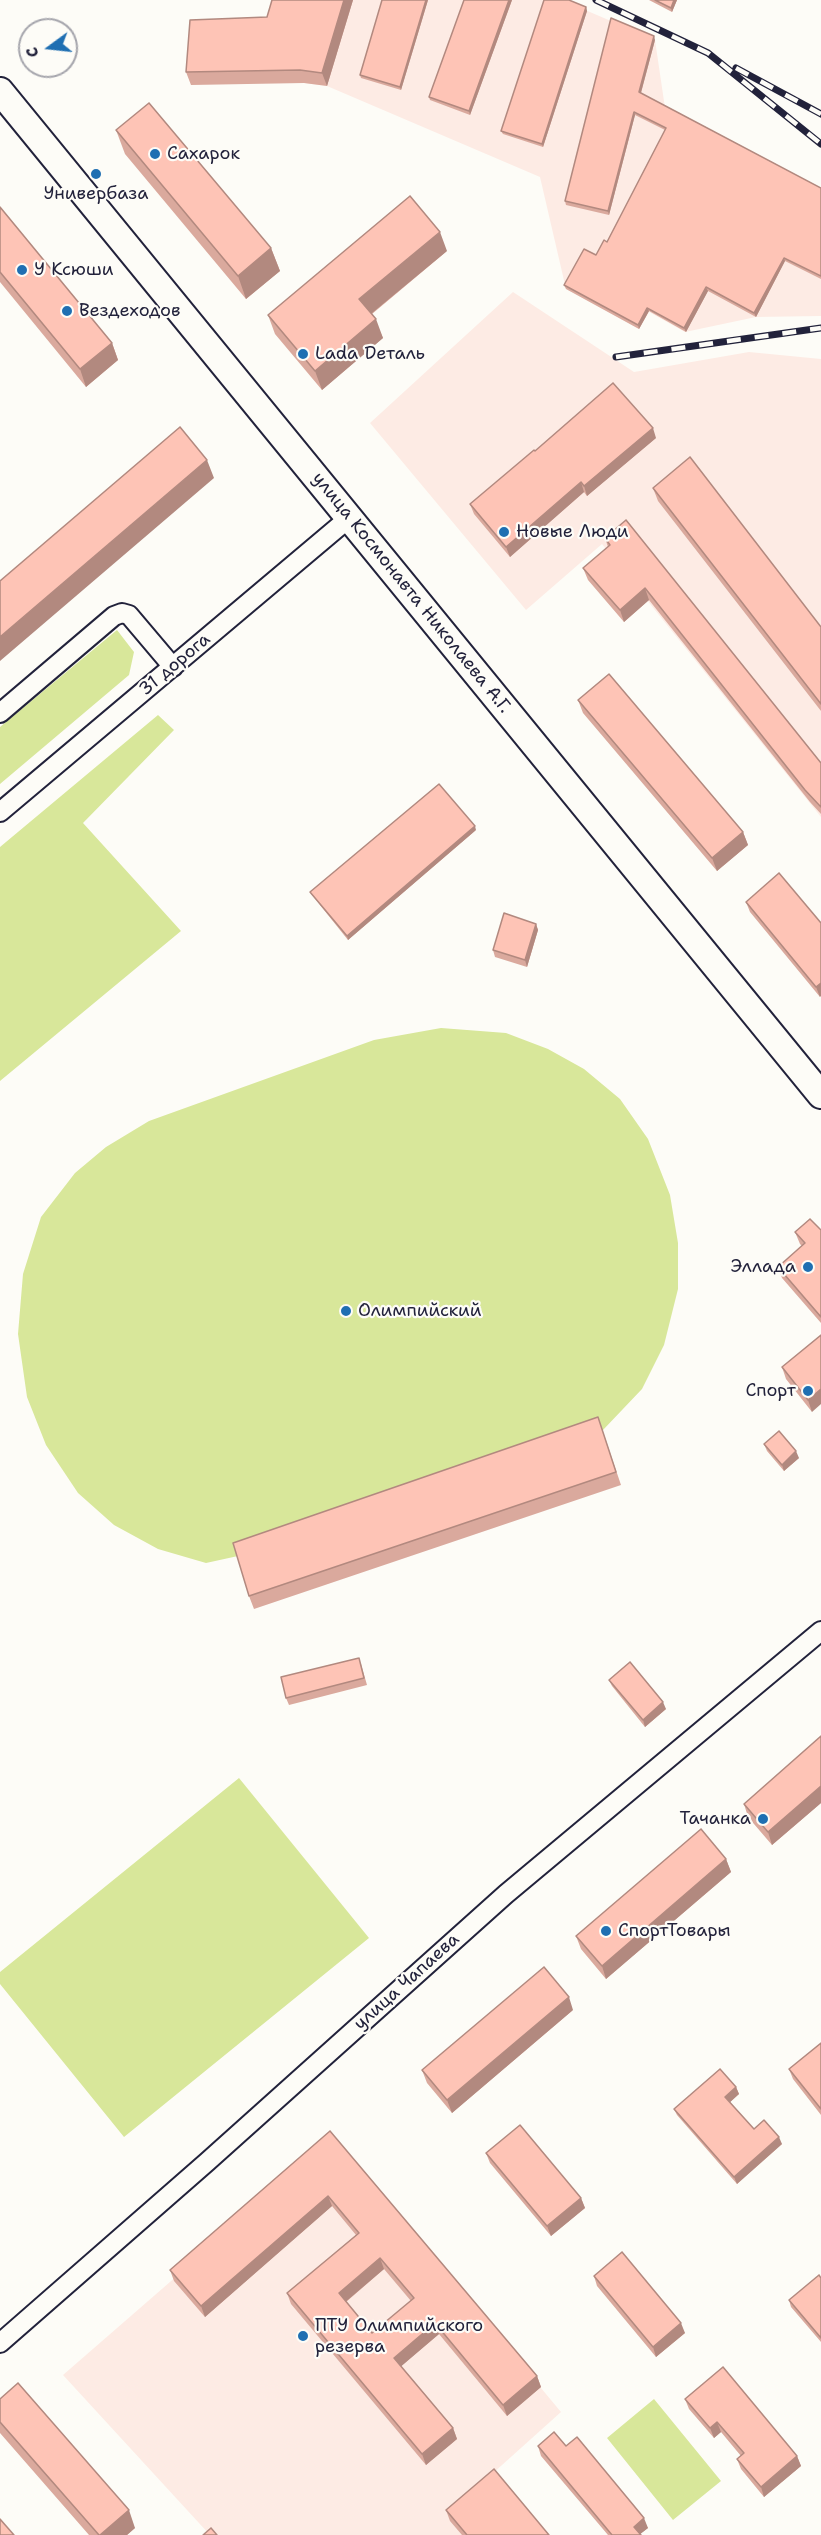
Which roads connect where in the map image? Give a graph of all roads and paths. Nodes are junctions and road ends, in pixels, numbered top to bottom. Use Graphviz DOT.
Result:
graph roads {
  1 [pos="0,91"];
  2 [pos="350,518"];
  3 [pos="172,667"];
  4 [pos="0,713"];
  5 [pos="0,812"];
  6 [pos="821,1095"];
  7 [pos="821,1631"];
  8 [pos="0,2343"];
  1 -- 2 [label="street, улица Космонавта Николаева А.Г."];
  2 -- 3 [label="street, 31 дорога"];
  2 -- 6 [label="street, улица Космонавта Николаева А.Г."];
  3 -- 4 [label="street"];
  3 -- 5 [label="street, 31 дорога"];
  7 -- 8 [label="street, улица Чапаева"];
}
